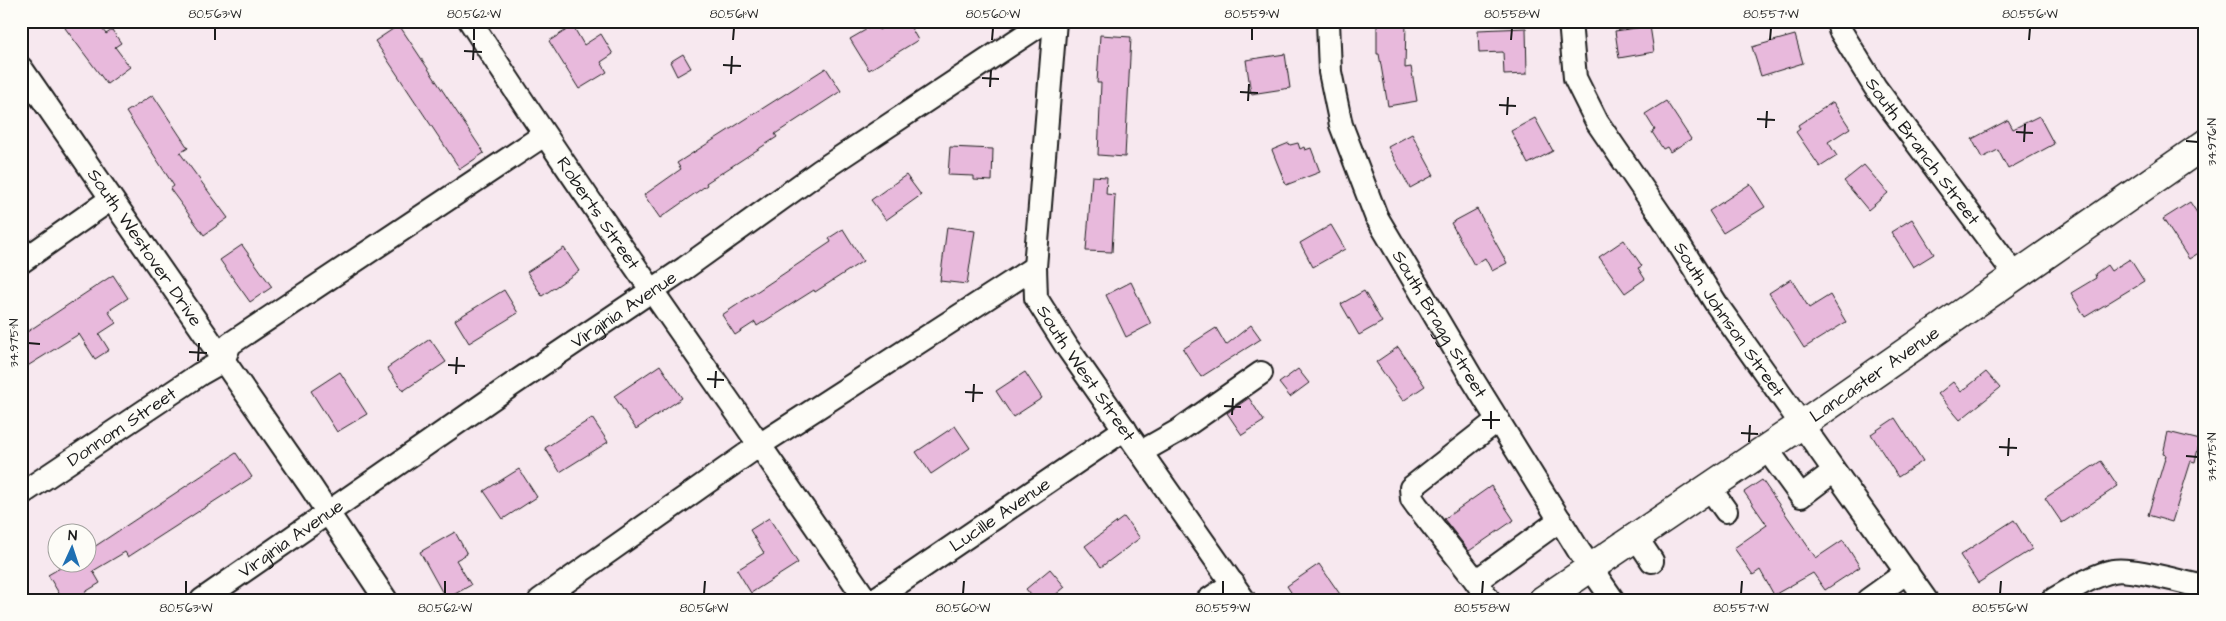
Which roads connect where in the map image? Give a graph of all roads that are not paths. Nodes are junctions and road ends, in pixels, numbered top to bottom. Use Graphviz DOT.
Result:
graph roads {
  1 [pos="470,21"];
  2 [pos="1046,21"];
  3 [pos="1055,21"];
  4 [pos="1328,21"];
  5 [pos="1570,21"];
  6 [pos="1838,21"];
  7 [pos="21,68"];
  8 [pos="544,135"];
  9 [pos="2205,144"];
  10 [pos="110,199"];
  11 [pos="21,262"];
  12 [pos="1035,267"];
  13 [pos="2016,276"];
  14 [pos="653,290"];
  15 [pos="223,361"];
  16 [pos="1261,373"];
  17 [pos="1499,421"];
  18 [pos="1801,424"];
  19 [pos="1125,429"];
  20 [pos="761,444"];
  21 [pos="1766,448"];
  22 [pos="1141,452"];
  23 [pos="1834,471"];
  24 [pos="1710,487"];
  25 [pos="21,494"];
  26 [pos="1726,511"];
  27 [pos="328,513"];
  28 [pos="1560,520"];
  29 [pos="1636,537"];
  30 [pos="1652,561"];
  31 [pos="1591,568"];
  32 [pos="1907,572"];
  33 [pos="1476,581"];
  34 [pos="2205,587"];
  35 [pos="1238,591"];
  36 [pos="202,600"];
  37 [pos="386,600"];
  38 [pos="540,600"];
  39 [pos="866,600"];
  40 [pos="874,600"];
  41 [pos="1208,600"];
  42 [pos="1488,600"];
  43 [pos="1543,600"];
  44 [pos="1613,600"];
  45 [pos="1868,600"];
  46 [pos="1926,600"];
  47 [pos="2054,600"];
  1 -- 8 [label="street, Roberts Street"];
  2 -- 14 [label="street, Virginia Avenue"];
  3 -- 12 [label="street, South West Street"];
  4 -- 17 [label="street, South Bragg Street"];
  5 -- 18 [label="street, South Johnson Street"];
  6 -- 13 [label="street, South Branch Street"];
  7 -- 10 [label="street, South Westover Drive"];
  8 -- 14 [label="street, Roberts Street"];
  8 -- 15 [label="street"];
  9 -- 13 [label="main road, Lancaster Avenue"];
  10 -- 11 [label="street"];
  10 -- 15 [label="street, South Westover Drive"];
  12 -- 19 [label="street, South West Street"];
  12 -- 20 [label="street"];
  13 -- 18 [label="main road, Lancaster Avenue"];
  14 -- 20 [label="street, Roberts Street"];
  14 -- 27 [label="street, Virginia Avenue"];
  15 -- 25 [label="street, Donnom Street"];
  15 -- 27 [label="street, South Westover Drive"];
  16 -- 22 [label="street"];
  17 -- 28 [label="street, South Bragg Street"];
  17 -- 33 [label="street"];
  18 -- 21 [label="main road, Lancaster Avenue"];
  18 -- 23 [label="street, South Johnson Street"];
  19 -- 22 [label="street, South West Street"];
  19 -- 40 [label="street, Lucille Avenue"];
  20 -- 38 [label="street"];
  20 -- 39 [label="street, Roberts Street"];
  21 -- 23 [label="street"];
  21 -- 24 [label="main road, Lancaster Avenue"];
  22 -- 35 [label="street, South West Street"];
  23 -- 32 [label="street, South Johnson Street"];
  24 -- 26 [label="street"];
  24 -- 29 [label="main road, Lancaster Avenue"];
  27 -- 36 [label="street, Virginia Avenue"];
  27 -- 37 [label="street, South Westover Drive"];
  28 -- 31 [label="street, South Bragg Street"];
  28 -- 33 [label="street"];
  29 -- 30 [label="street"];
  29 -- 31 [label="main road, Lancaster Avenue"];
  31 -- 43 [label="main road, Lancaster Avenue"];
  31 -- 44 [label="street, South Bragg Street"];
  32 -- 45 [label="street"];
  32 -- 46 [label="street, South Johnson Street"];
  33 -- 42 [label="street"];
  34 -- 47 [label="street"];
  35 -- 41 [label="street"];
}
